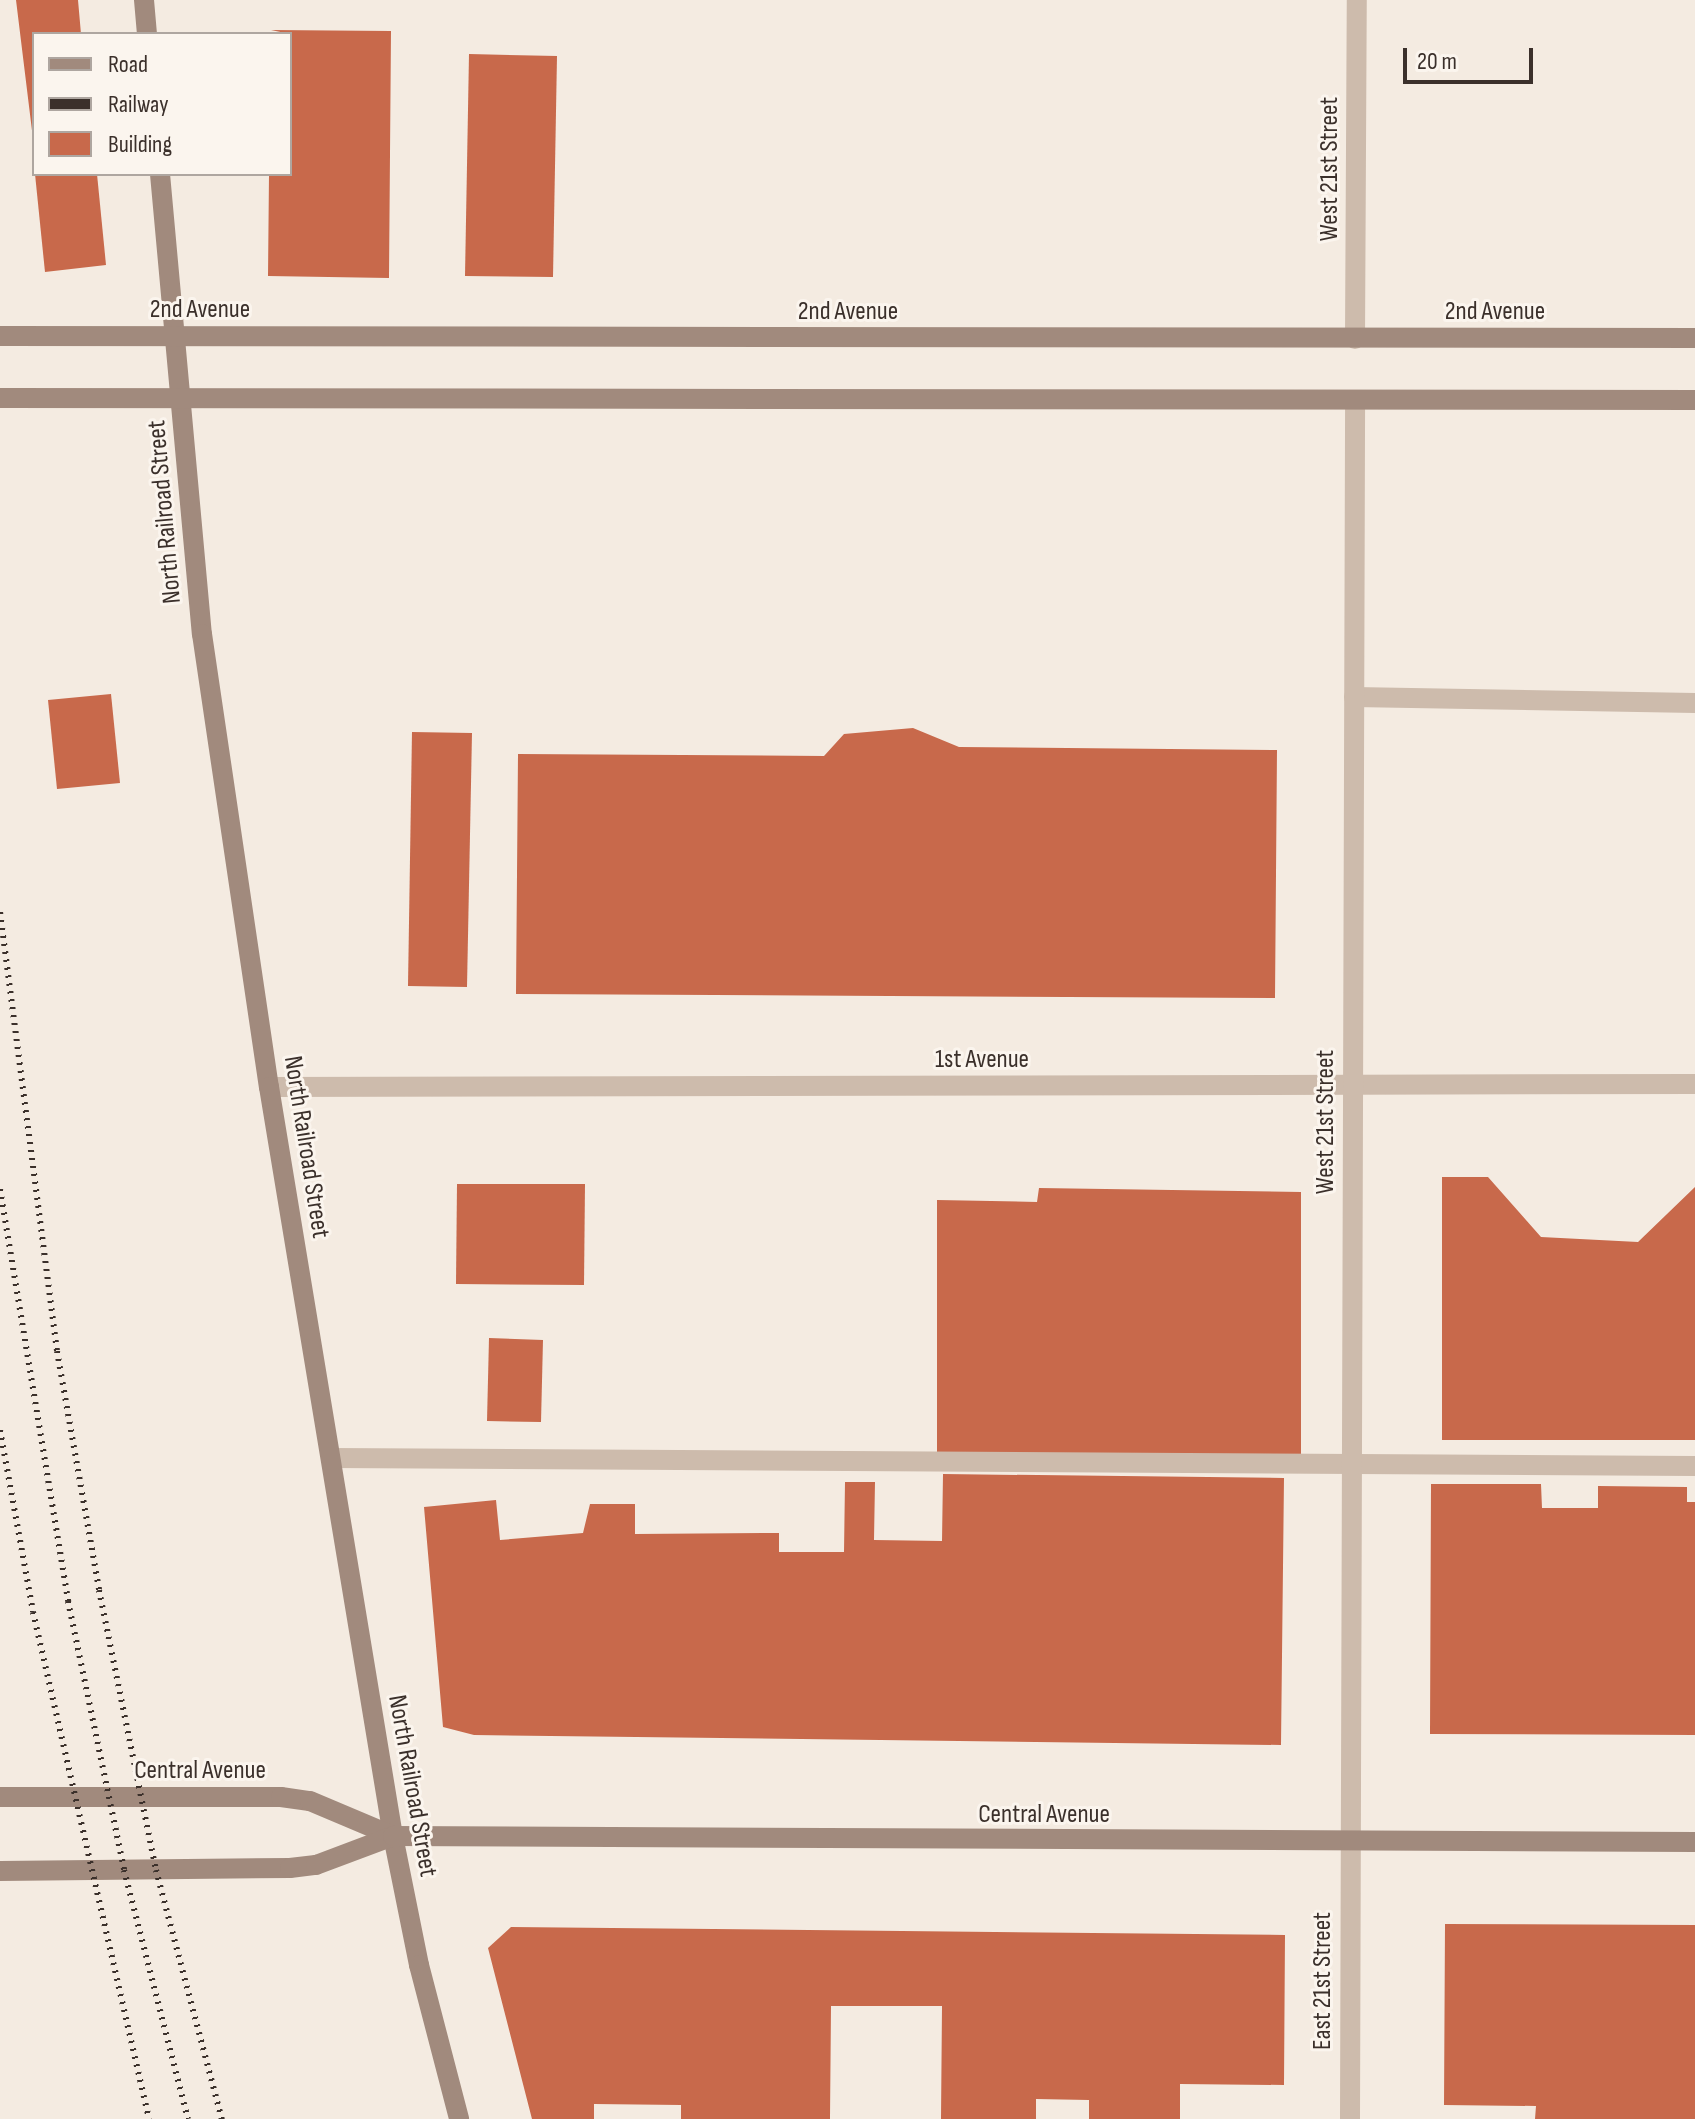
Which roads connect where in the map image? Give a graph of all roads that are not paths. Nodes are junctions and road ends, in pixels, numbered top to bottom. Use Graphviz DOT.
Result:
graph roads {
  1 [pos="144,0"];
  2 [pos="1357,0"];
  3 [pos="147,32"];
  4 [pos="160,176"];
  5 [pos="0,336"];
  6 [pos="1695,338"];
  7 [pos="1355,339"];
  8 [pos="0,398"];
  9 [pos="1695,400"];
  10 [pos="1355,401"];
  11 [pos="1354,697"];
  12 [pos="1695,703"];
  13 [pos="1695,1084"];
  14 [pos="1352,1085"];
  15 [pos="269,1087"];
  16 [pos="331,1458"];
  17 [pos="1350,1466"];
  18 [pos="1695,1466"];
  19 [pos="0,1797"];
  20 [pos="393,1836"];
  21 [pos="1695,1842"];
  22 [pos="1348,1843"];
  23 [pos="0,1871"];
  24 [pos="459,2119"];
  25 [pos="1350,2119"];
  1 -- 3 [label="main road"];
  2 -- 7 [label="street, West 21st Street"];
  4 -- 15 [label="main road, North Railroad Street"];
  5 -- 7 [label="main road, 2nd Avenue"];
  6 -- 7 [label="main road, 2nd Avenue"];
  8 -- 10 [label="main road"];
  9 -- 10 [label="main road"];
  10 -- 11 [label="street, West 21st Street"];
  11 -- 12 [label="street"];
  11 -- 14 [label="street, West 21st Street"];
  13 -- 14 [label="street, 1st Avenue"];
  14 -- 15 [label="street, 1st Avenue"];
  14 -- 17 [label="street, West 21st Street"];
  15 -- 16 [label="main road, North Railroad Street"];
  16 -- 17 [label="street"];
  16 -- 20 [label="main road, North Railroad Street"];
  17 -- 18 [label="street"];
  17 -- 22 [label="street, West 21st Street"];
  19 -- 20 [label="main road, Central Avenue"];
  20 -- 22 [label="main road, Central Avenue"];
  20 -- 23 [label="main road, Central Avenue"];
  20 -- 24 [label="main road, North Railroad Street"];
  21 -- 22 [label="main road, Central Avenue"];
  22 -- 25 [label="street, East 21st Street"];
}
